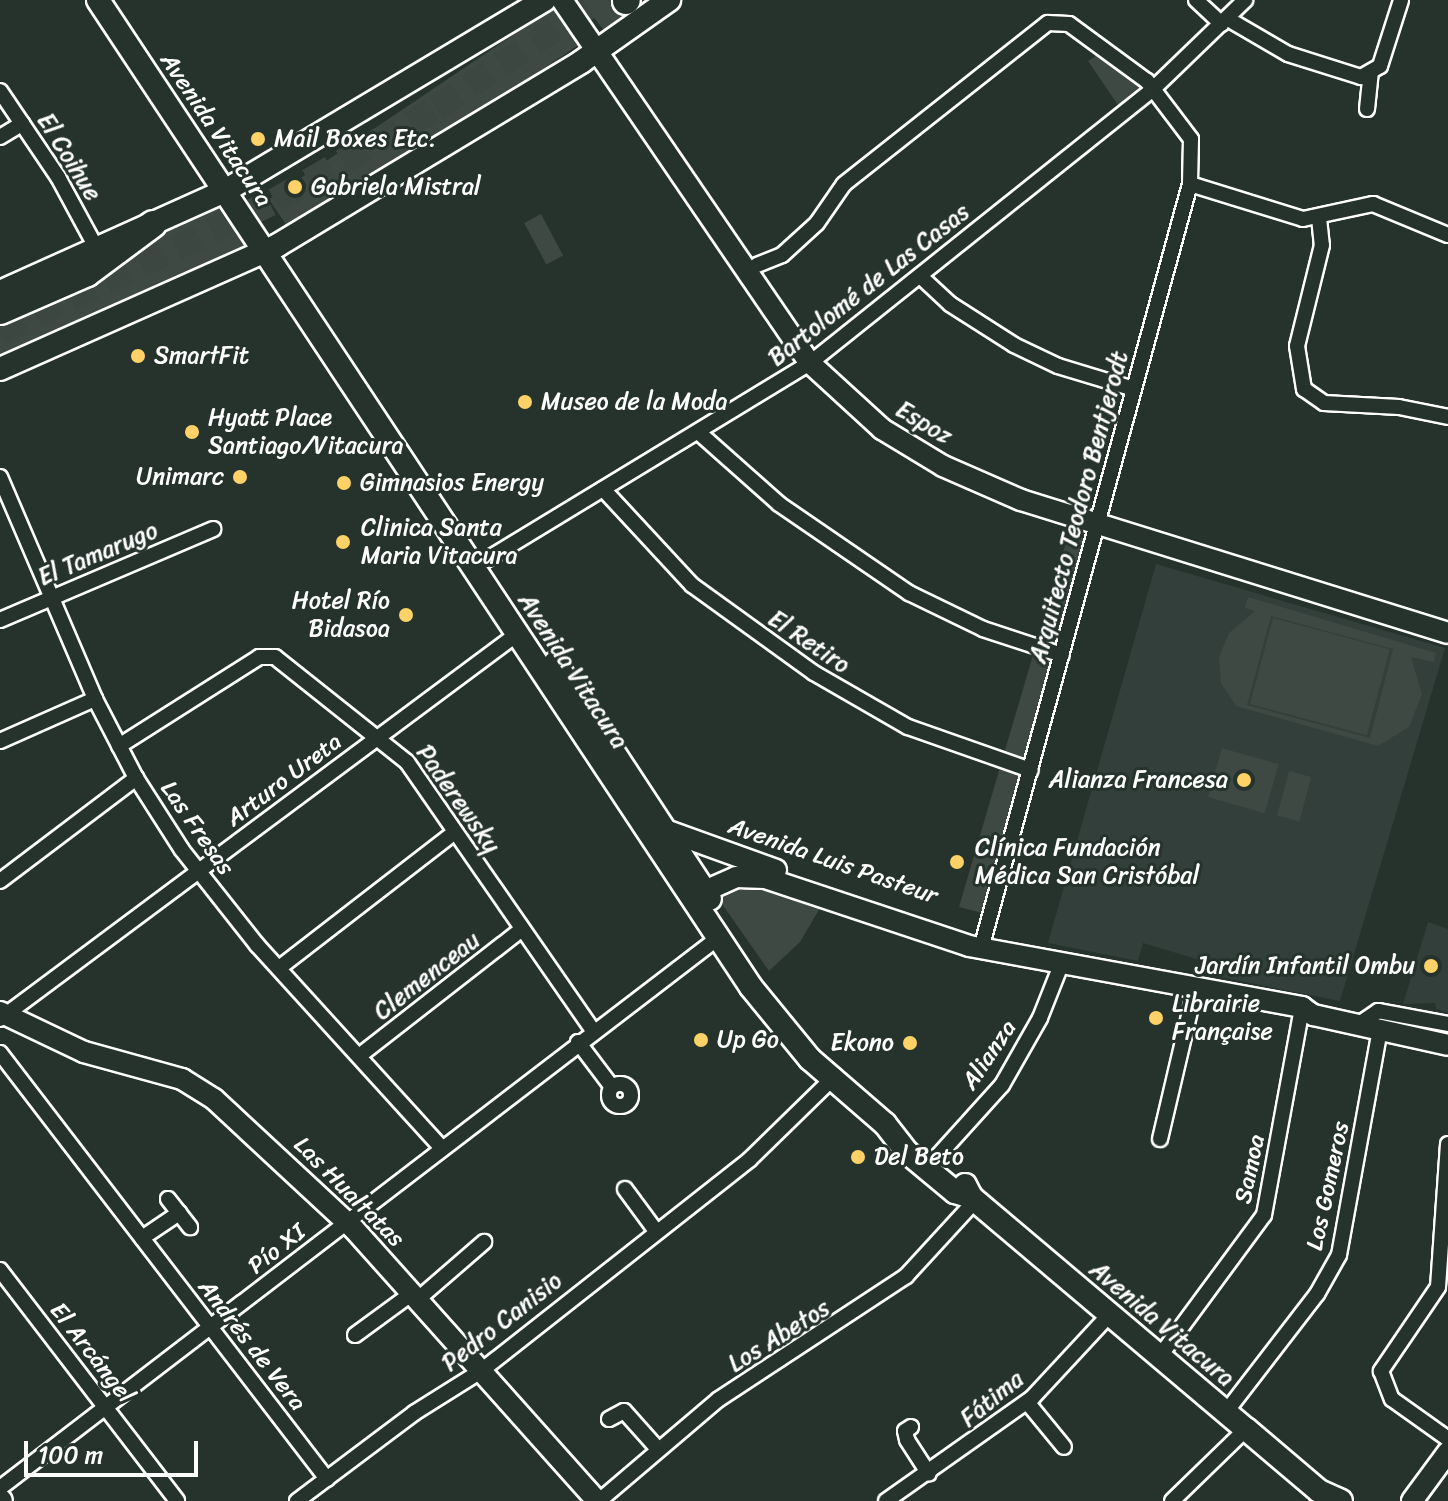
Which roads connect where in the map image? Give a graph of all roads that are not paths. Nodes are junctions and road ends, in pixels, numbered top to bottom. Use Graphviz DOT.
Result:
graph roads {
  1 [pos="98,0"];
  2 [pos="117,0"];
  3 [pos="544,0"];
  4 [pos="562,0"];
  5 [pos="669,0"];
  6 [pos="1196,0"];
  7 [pos="1245,0"];
  8 [pos="1401,0"];
  9 [pos="1225,22"];
  10 [pos="597,51"];
  11 [pos="1371,73"];
  12 [pos="1154,88"];
  13 [pos="0,91"];
  14 [pos="1367,109"];
  15 [pos="22,124"];
  16 [pos="0,137"];
  17 [pos="1190,184"];
  18 [pos="231,188"];
  19 [pos="1319,218"];
  20 [pos="153,224"];
  21 [pos="1448,235"];
  22 [pos="272,248"];
  23 [pos="97,249"];
  24 [pos="752,268"];
  25 [pos="920,276"];
  26 [pos="0,292"];
  27 [pos="0,311"];
  28 [pos="810,363"];
  29 [pos="0,369"];
  30 [pos="1134,389"];
  31 [pos="1448,417"];
  32 [pos="698,432"];
  33 [pos="0,477"];
  34 [pos="603,489"];
  35 [pos="6,505"];
  36 [pos="1097,525"];
  37 [pos="213,529"];
  38 [pos="486,560"];
  39 [pos="53,596"];
  40 [pos="0,620"];
  41 [pos="1448,633"];
  42 [pos="517,634"];
  43 [pos="1062,655"];
  44 [pos="95,699"];
  45 [pos="379,737"];
  46 [pos="0,741"];
  47 [pos="119,746"];
  48 [pos="1031,770"];
  49 [pos="136,778"];
  50 [pos="665,830"];
  51 [pos="455,832"];
  52 [pos="198,871"];
  53 [pos="677,877"];
  54 [pos="0,881"];
  55 [pos="705,891"];
  56 [pos="521,930"];
  57 [pos="718,938"];
  58 [pos="982,945"];
  59 [pos="742,947"];
  60 [pos="1065,966"];
  61 [pos="279,968"];
  62 [pos="1195,991"];
  63 [pos="1305,1013"];
  64 [pos="2,1016"];
  65 [pos="1448,1024"];
  66 [pos="1356,1026"];
  67 [pos="1380,1030"];
  68 [pos="593,1031"];
  69 [pos="578,1042"];
  70 [pos="1448,1045"];
  71 [pos="0,1053"];
  72 [pos="359,1056"];
  73 [pos="835,1076"];
  74 [pos="612,1087"];
  75 [pos="885,1124"];
  76 [pos="1160,1139"];
  77 [pos="442,1148"];
  78 [pos="1447,1149"];
  79 [pos="936,1158"];
  80 [pos="625,1189"];
  81 [pos="168,1199"];
  82 [pos="974,1199"];
  83 [pos="179,1213"];
  84 [pos="347,1222"];
  85 [pos="190,1227"];
  86 [pos="656,1231"];
  87 [pos="142,1238"];
  88 [pos="484,1242"];
  89 [pos="0,1270"];
  90 [pos="414,1297"];
  91 [pos="1110,1314"];
  92 [pos="211,1327"];
  93 [pos="355,1335"];
  94 [pos="1160,1356"];
  95 [pos="481,1371"];
  96 [pos="1027,1402"];
  97 [pos="106,1407"];
  98 [pos="1226,1412"];
  99 [pos="609,1419"];
  100 [pos="911,1427"];
  101 [pos="1246,1429"];
  102 [pos="1448,1439"];
  103 [pos="1064,1447"];
  104 [pos="658,1449"];
  105 [pos="1448,1452"];
  106 [pos="929,1474"];
  107 [pos="327,1479"];
  108 [pos="0,1488"];
  109 [pos="1322,1496"];
  110 [pos="177,1501"];
  111 [pos="297,1501"];
  112 [pos="598,1501"];
  113 [pos="886,1501"];
  114 [pos="1172,1501"];
  115 [pos="1341,1501"];
  116 [pos="1412,1501"];
  1 -- 18 [label="main road, Avenida Vitacura"];
  2 -- 18 [label="main road, Avenida Vitacura"];
  3 -- 18 [label="main road"];
  4 -- 10 [label="street, Espoz"];
  5 -- 10 [label="main road"];
  6 -- 9 [label="street"];
  7 -- 9 [label="street, Bartolomé de Las Casas"];
  8 -- 11 [label="street"];
  9 -- 11 [label="street"];
  9 -- 12 [label="street, Bartolomé de Las Casas"];
  10 -- 22 [label="main road"];
  10 -- 24 [label="street, Espoz"];
  11 -- 14 [label="street"];
  12 -- 17 [label="street, Arquitecto Teodoro Bentjerodt"];
  12 -- 24 [label="street, Arquitecto Teodoro Bentjerodt"];
  12 -- 25 [label="street, Bartolomé de Las Casas"];
  13 -- 15 [label="street, El Coihue"];
  15 -- 16 [label="street"];
  15 -- 23 [label="street, El Coihue"];
  17 -- 19 [label="street"];
  17 -- 30 [label="street, Arquitecto Teodoro Bentjerodt"];
  18 -- 20 [label="main road"];
  18 -- 22 [label="main road, Avenida Vitacura"];
  19 -- 21 [label="street"];
  19 -- 31 [label="street"];
  20 -- 23 [label="main road"];
  20 -- 27 [label="highway"];
  22 -- 29 [label="main road"];
  22 -- 38 [label="main road, Avenida Vitacura"];
  22 -- 42 [label="main road, Avenida Vitacura"];
  23 -- 26 [label="main road"];
  24 -- 28 [label="street, Espoz"];
  25 -- 28 [label="street, Bartolomé de Las Casas"];
  25 -- 30 [label="street"];
  28 -- 32 [label="street, Bartolomé de Las Casas"];
  28 -- 36 [label="street, Espoz"];
  30 -- 36 [label="street, Arquitecto Teodoro Bentjerodt"];
  32 -- 34 [label="street, Bartolomé de Las Casas"];
  32 -- 43 [label="street"];
  33 -- 35 [label="street, Las Fresas"];
  34 -- 38 [label="street, Bartolomé de Las Casas"];
  34 -- 48 [label="street, El Retiro"];
  35 -- 39 [label="street, Las Fresas"];
  36 -- 41 [label="street, Espoz"];
  36 -- 43 [label="street, Arquitecto Teodoro Bentjerodt"];
  37 -- 39 [label="street, El Tamarugo"];
  38 -- 50 [label="main road, Avenida Vitacura"];
  39 -- 40 [label="street, El Tamarugo"];
  39 -- 44 [label="street, Las Fresas"];
  42 -- 45 [label="street, Arturo Ureta"];
  42 -- 53 [label="main road, Avenida Vitacura"];
  43 -- 48 [label="street, Arquitecto Teodoro Bentjerodt"];
  44 -- 46 [label="street"];
  44 -- 47 [label="street, Las Fresas"];
  45 -- 47 [label="street, Paderewsky"];
  45 -- 51 [label="street, Paderewsky"];
  45 -- 52 [label="street, Arturo Ureta"];
  47 -- 49 [label="street, Las Fresas"];
  48 -- 58 [label="street, Arquitecto Teodoro Bentjerodt"];
  49 -- 52 [label="street, Las Fresas"];
  49 -- 54 [label="street"];
  50 -- 55 [label="main road, Avenida Vitacura"];
  50 -- 58 [label="street, Avenida Luis Pasteur"];
  51 -- 56 [label="street, Paderewsky"];
  51 -- 61 [label="street"];
  52 -- 61 [label="street, Las Fresas"];
  52 -- 64 [label="street, Arturo Ureta"];
  53 -- 55 [label="main road"];
  53 -- 57 [label="main road, Avenida Vitacura"];
  55 -- 58 [label="street, Avenida Luis Pasteur"];
  55 -- 59 [label="main road, Avenida Vitacura"];
  56 -- 68 [label="street, Paderewsky"];
  56 -- 72 [label="street, Clemenceau"];
  57 -- 59 [label="main road"];
  57 -- 68 [label="street, Pío XI"];
  57 -- 73 [label="main road, Avenida Vitacura"];
  58 -- 60 [label="street, Avenida Luis Pasteur"];
  59 -- 73 [label="main road, Avenida Vitacura"];
  60 -- 62 [label="street, Avenida Luis Pasteur"];
  60 -- 79 [label="street, Alianza"];
  61 -- 72 [label="street, Las Fresas"];
  62 -- 63 [label="street, Avenida Luis Pasteur"];
  62 -- 76 [label="street"];
  63 -- 66 [label="street, Avenida Luis Pasteur"];
  63 -- 94 [label="street, Samoa"];
  64 -- 84 [label="street, Las Hualtatas"];
  65 -- 66 [label="street"];
  66 -- 67 [label="street, Avenida Luis Pasteur"];
  67 -- 70 [label="street, Avenida Luis Pasteur"];
  67 -- 98 [label="street, Los Gomeros"];
  68 -- 69 [label="street, Pío XI"];
  69 -- 74 [label="street"];
  69 -- 77 [label="street, Pío XI"];
  71 -- 87 [label="street, Andrés de Vera"];
  72 -- 77 [label="street, Las Fresas"];
  73 -- 75 [label="main road, Avenida Vitacura"];
  73 -- 86 [label="street, Pedro Canisio"];
  75 -- 79 [label="main road, Avenida Vitacura"];
  75 -- 82 [label="main road, Avenida Vitacura"];
  77 -- 84 [label="street, Pío XI"];
  78 -- 102 [label="street"];
  79 -- 82 [label="main road, Avenida Vitacura"];
  80 -- 86 [label="street"];
  81 -- 83 [label="street"];
  82 -- 91 [label="main road, Avenida Vitacura"];
  82 -- 104 [label="street, Los Abetos"];
  83 -- 85 [label="street"];
  83 -- 87 [label="street"];
  84 -- 90 [label="street, Las Hualtatas"];
  84 -- 92 [label="street, Pío XI"];
  86 -- 95 [label="street, Pedro Canisio"];
  87 -- 92 [label="street, Andrés de Vera"];
  88 -- 90 [label="street"];
  89 -- 97 [label="street, El Arcángel"];
  90 -- 93 [label="street"];
  90 -- 95 [label="street, Las Hualtatas"];
  91 -- 94 [label="main road, Avenida Vitacura"];
  91 -- 96 [label="street, Fátima"];
  92 -- 97 [label="street, Pío XI"];
  92 -- 107 [label="street, Andrés de Vera"];
  94 -- 98 [label="main road, Avenida Vitacura"];
  95 -- 107 [label="street, Pedro Canisio"];
  95 -- 112 [label="street, Las Hualtatas"];
  96 -- 103 [label="street"];
  96 -- 106 [label="street, Fátima"];
  97 -- 108 [label="street, Pío XI"];
  97 -- 110 [label="street, El Arcángel"];
  98 -- 101 [label="main road, Avenida Vitacura"];
  99 -- 104 [label="street"];
  100 -- 106 [label="street"];
  101 -- 109 [label="main road, Avenida Vitacura"];
  101 -- 114 [label="street"];
  104 -- 112 [label="street, Los Abetos"];
  105 -- 116 [label="street"];
  106 -- 113 [label="street, Fátima"];
  107 -- 111 [label="street, Pedro Canisio"];
  109 -- 115 [label="main road, Avenida Vitacura"];
}
